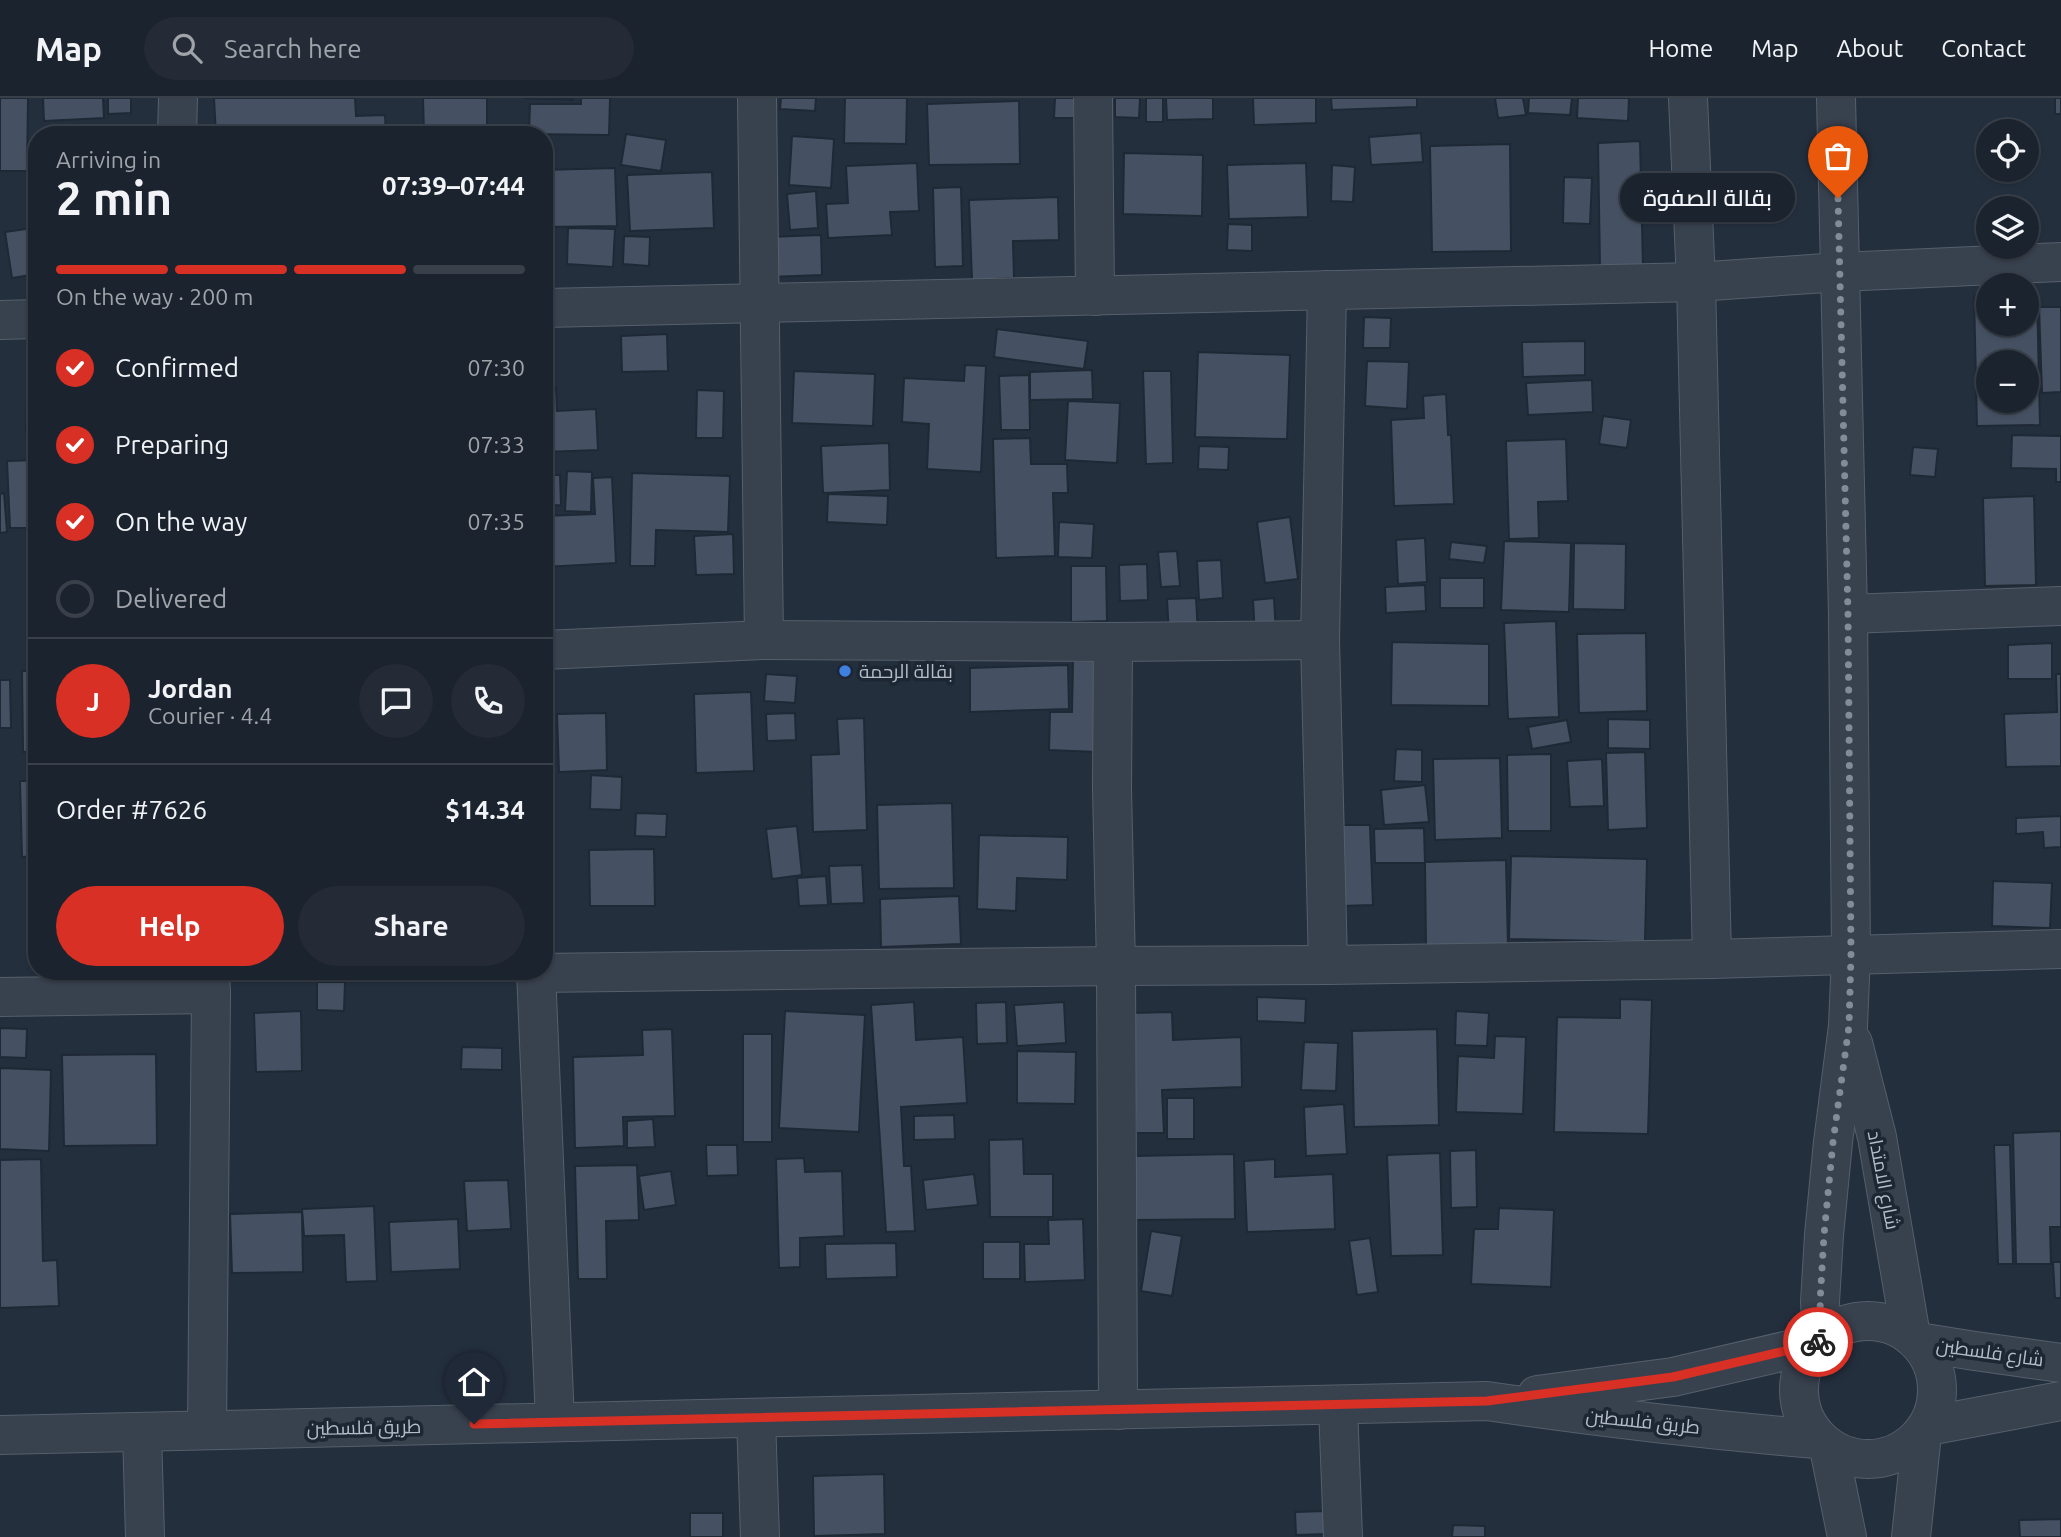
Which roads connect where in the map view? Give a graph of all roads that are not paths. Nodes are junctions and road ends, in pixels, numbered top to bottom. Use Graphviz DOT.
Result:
graph roads {
  1 [pos="177,98"];
  2 [pos="757,98"];
  3 [pos="1093,98"];
  4 [pos="1688,98"];
  5 [pos="1836,98"];
  6 [pos="177,126"];
  7 [pos="2061,262"];
  8 [pos="1840,272"];
  9 [pos="1696,282"];
  10 [pos="1327,290"];
  11 [pos="1095,296"];
  12 [pos="759,303"];
  13 [pos="553,308"];
  14 [pos="28,319"];
  15 [pos="0,320"];
  16 [pos="2061,606"];
  17 [pos="1848,614"];
  18 [pos="764,640"];
  19 [pos="1320,640"];
  20 [pos="1113,642"];
  21 [pos="553,650"];
  22 [pos="2061,948"];
  23 [pos="1851,954"];
  24 [pos="1712,958"];
  25 [pos="1328,965"];
  26 [pos="1116,966"];
  27 [pos="553,972"];
  28 [pos="536,980"];
  29 [pos="211,982"];
  30 [pos="0,997"];
  31 [pos="1849,1026"];
  32 [pos="1915,1339"];
  33 [pos="1819,1341"];
  34 [pos="2061,1363"];
  35 [pos="1487,1401"];
  36 [pos="2061,1401"];
  37 [pos="1338,1406"];
  38 [pos="1118,1410"];
  39 [pos="756,1418"];
  40 [pos="555,1422"];
  41 [pos="207,1430"];
  42 [pos="1925,1430"];
  43 [pos="142,1432"];
  44 [pos="0,1436"];
  45 [pos="1823,1443"];
  46 [pos="145,1537"];
  47 [pos="760,1537"];
  48 [pos="1343,1537"];
  49 [pos="1847,1537"];
  50 [pos="1911,1537"];
  1 -- 6 [label="street"];
  2 -- 12 [label="street"];
  3 -- 11 [label="street"];
  4 -- 9 [label="street"];
  5 -- 8 [label="street, شارع الامتداد"];
  7 -- 8 [label="street"];
  8 -- 9 [label="street"];
  8 -- 17 [label="street, شارع الامتداد"];
  9 -- 10 [label="street"];
  9 -- 24 [label="street"];
  10 -- 11 [label="street"];
  10 -- 19 [label="street"];
  11 -- 12 [label="street"];
  12 -- 13 [label="street"];
  12 -- 18 [label="street"];
  14 -- 15 [label="street"];
  16 -- 17 [label="street"];
  17 -- 23 [label="street, شارع الامتداد"];
  18 -- 20 [label="street"];
  18 -- 21 [label="street"];
  19 -- 20 [label="street"];
  19 -- 25 [label="street"];
  20 -- 26 [label="street"];
  22 -- 23 [label="street"];
  23 -- 24 [label="street"];
  23 -- 31 [label="street, شارع الامتداد"];
  24 -- 25 [label="street"];
  25 -- 26 [label="street"];
  26 -- 27 [label="street"];
  26 -- 38 [label="street"];
  28 -- 40 [label="street"];
  29 -- 30 [label="street"];
  29 -- 41 [label="street"];
  31 -- 32 [label="street, شارع الامتداد"];
  31 -- 33 [label="street, شارع الامتداد"];
  32 -- 33 [label="street"];
  32 -- 34 [label="street, شارع فلسطين"];
  32 -- 42 [label="street"];
  33 -- 35 [label="street"];
  33 -- 45 [label="street"];
  35 -- 37 [label="street, طريق فلسطين"];
  35 -- 45 [label="street, طريق فلسطين"];
  36 -- 42 [label="street"];
  37 -- 38 [label="street, طريق فلسطين"];
  37 -- 48 [label="street"];
  38 -- 39 [label="street, طريق فلسطين"];
  39 -- 40 [label="street, طريق فلسطين"];
  39 -- 47 [label="street"];
  40 -- 41 [label="street, طريق فلسطين"];
  41 -- 43 [label="street, طريق فلسطين"];
  42 -- 45 [label="street"];
  42 -- 50 [label="street"];
  43 -- 44 [label="street, طريق فلسطين"];
  43 -- 46 [label="street"];
  45 -- 49 [label="street"];
}
